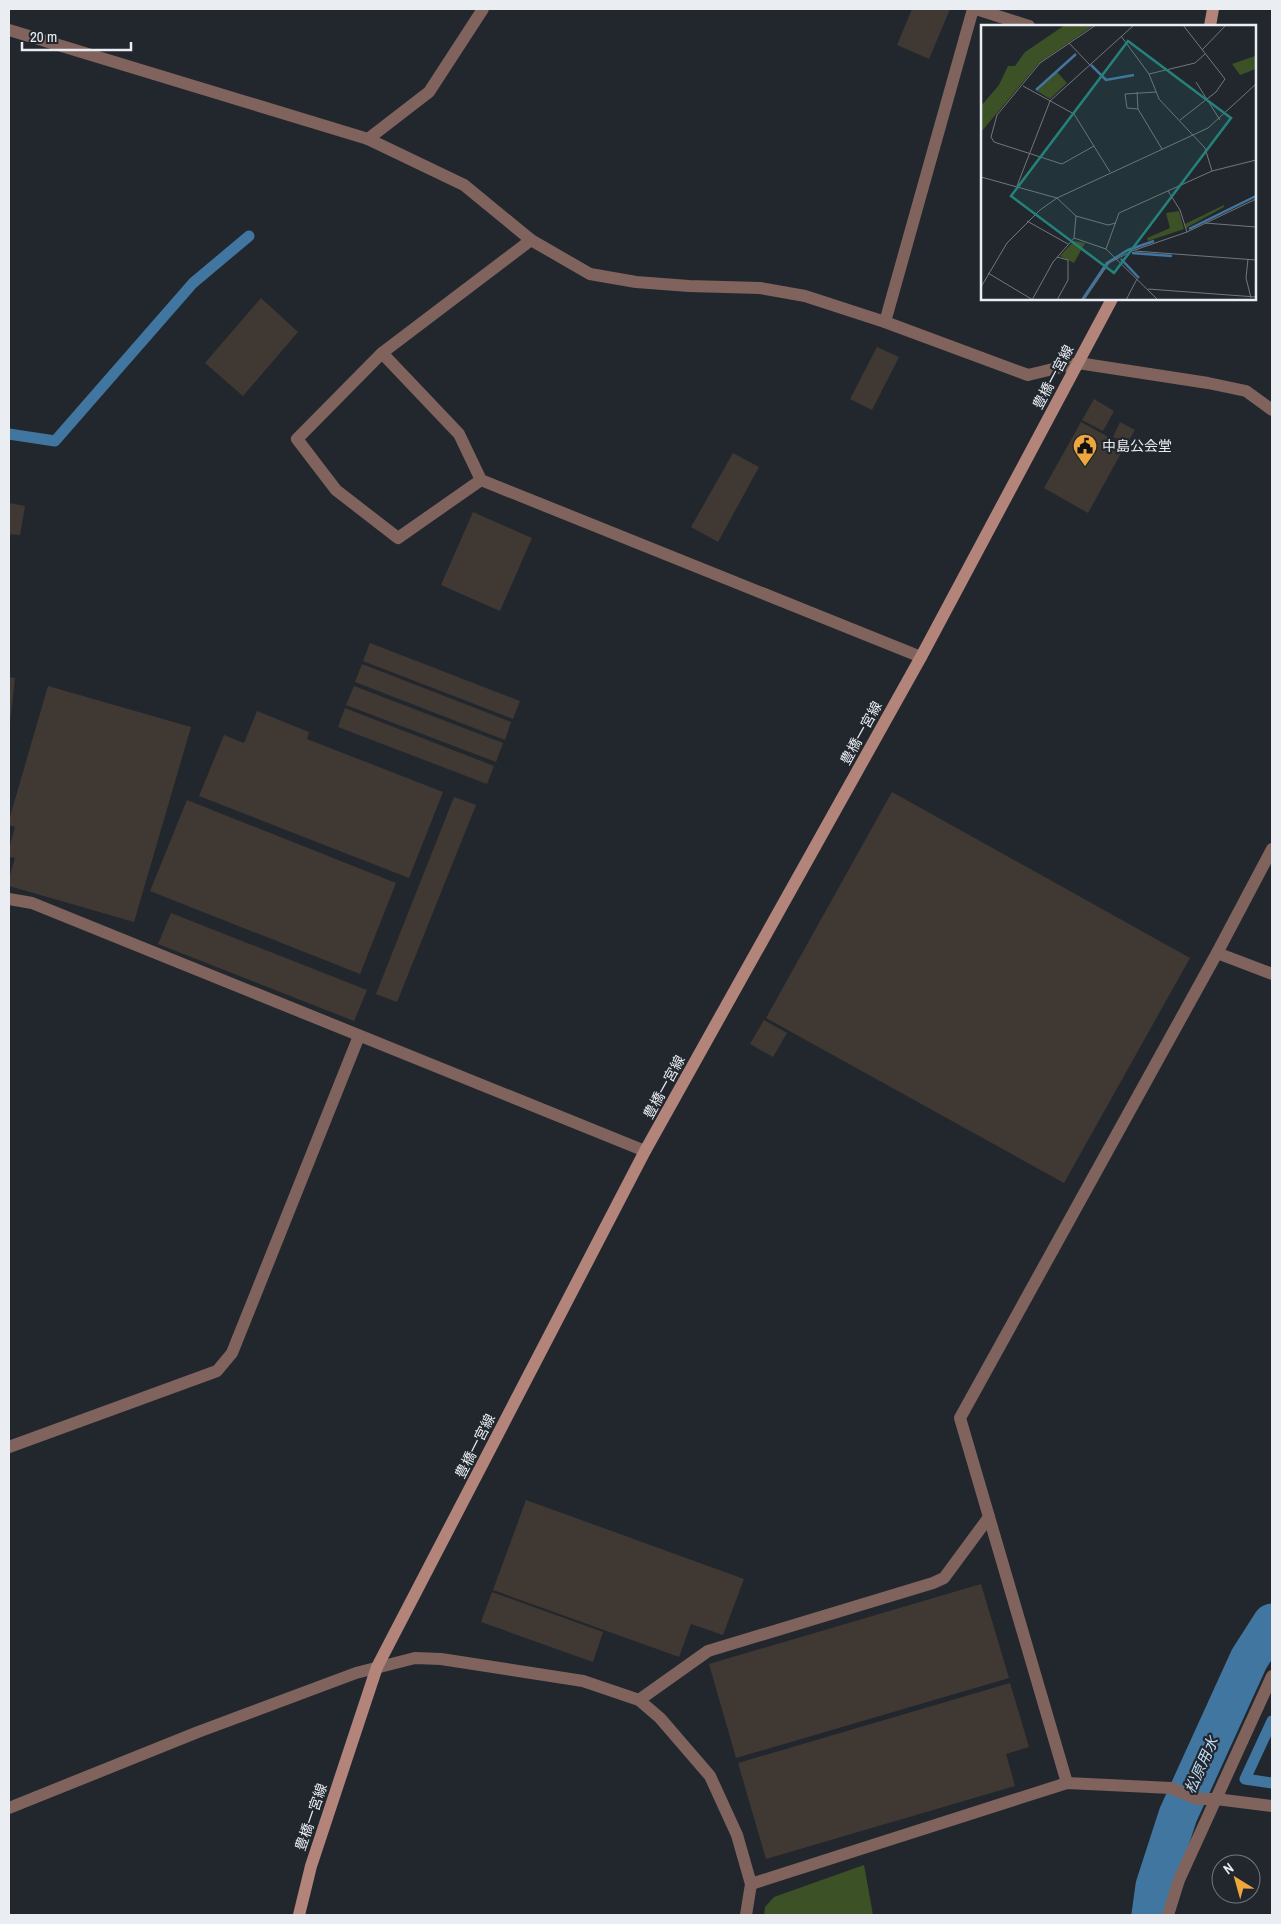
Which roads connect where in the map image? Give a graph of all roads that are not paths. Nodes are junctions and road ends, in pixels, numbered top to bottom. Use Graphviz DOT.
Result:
graph roads {
  1 [pos="482,9"];
  2 [pos="975,9"];
  3 [pos="1213,9"];
  4 [pos="1026,25"];
  5 [pos="1210,25"];
  6 [pos="9,30"];
  7 [pos="368,139"];
  8 [pos="531,240"];
  9 [pos="1111,300"];
  10 [pos="885,322"];
  11 [pos="382,352"];
  12 [pos="1078,363"];
  13 [pos="1272,410"];
  14 [pos="481,480"];
  15 [pos="921,657"];
  16 [pos="1272,849"];
  17 [pos="9,899"];
  18 [pos="1217,953"];
  19 [pos="1272,974"];
  20 [pos="359,1036"];
  21 [pos="645,1151"];
  22 [pos="9,1447"];
  23 [pos="989,1517"];
  24 [pos="377,1667"];
  25 [pos="1272,1676"];
  26 [pos="640,1700"];
  27 [pos="1067,1783"];
  28 [pos="1216,1799"];
  29 [pos="1272,1806"];
  30 [pos="9,1808"];
  31 [pos="751,1884"];
  32 [pos="299,1915"];
  33 [pos="746,1915"];
  34 [pos="1168,1915"];
  1 -- 7 [label="street"];
  2 -- 4 [label="street"];
  2 -- 10 [label="street"];
  3 -- 5 [label="main road"];
  6 -- 7 [label="street"];
  7 -- 8 [label="street"];
  8 -- 10 [label="street"];
  8 -- 11 [label="street"];
  9 -- 12 [label="main road, 豊橋一宮線"];
  10 -- 12 [label="street"];
  11 -- 14 [label="street"];
  11 -- 14 [label="street"];
  12 -- 13 [label="street"];
  12 -- 15 [label="main road, 豊橋一宮線"];
  14 -- 15 [label="street"];
  15 -- 21 [label="main road, 豊橋一宮線"];
  16 -- 18 [label="street"];
  17 -- 20 [label="street"];
  18 -- 19 [label="street"];
  18 -- 23 [label="street"];
  20 -- 21 [label="street"];
  20 -- 22 [label="street"];
  21 -- 24 [label="main road, 豊橋一宮線"];
  23 -- 26 [label="street"];
  23 -- 27 [label="street"];
  24 -- 26 [label="street"];
  24 -- 30 [label="street"];
  24 -- 32 [label="main road, 豊橋一宮線"];
  25 -- 28 [label="street"];
  26 -- 31 [label="street"];
  27 -- 28 [label="street"];
  27 -- 31 [label="street"];
  28 -- 29 [label="street"];
  28 -- 34 [label="street"];
  31 -- 33 [label="street"];
}
